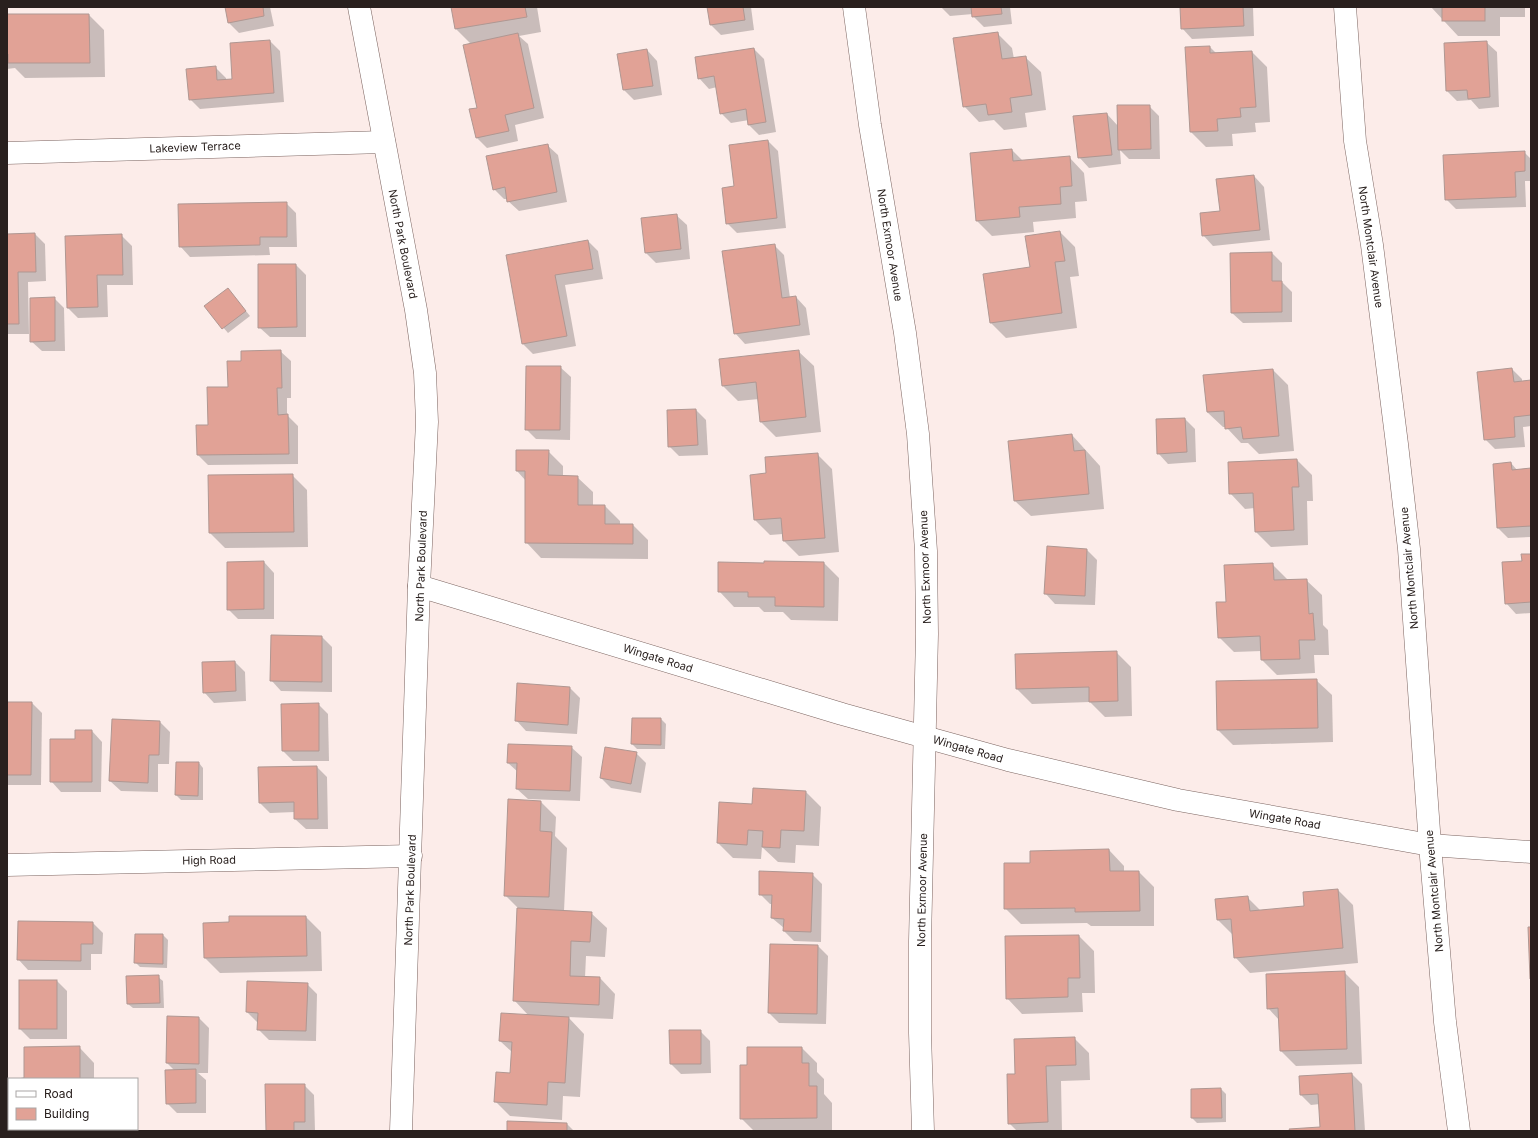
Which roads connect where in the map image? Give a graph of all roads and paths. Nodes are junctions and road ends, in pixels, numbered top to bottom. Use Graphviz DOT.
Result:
graph roads {
  1 [pos="359,7"];
  2 [pos="854,7"];
  3 [pos="1345,7"];
  4 [pos="384,142"];
  5 [pos="7,153"];
  6 [pos="419,586"];
  7 [pos="925,737"];
  8 [pos="1430,845"];
  9 [pos="1531,852"];
  10 [pos="411,856"];
  11 [pos="7,865"];
  12 [pos="401,1131"];
  13 [pos="923,1131"];
  14 [pos="1459,1131"];
  1 -- 4 [label="street, North Park Boulevard"];
  2 -- 7 [label="street, North Exmoor Avenue"];
  3 -- 8 [label="street, North Montclair Avenue"];
  4 -- 5 [label="street, Lakeview Terrace"];
  4 -- 6 [label="street, North Park Boulevard"];
  6 -- 7 [label="street, Wingate Road"];
  6 -- 10 [label="street, North Park Boulevard"];
  7 -- 8 [label="street, Wingate Road"];
  7 -- 13 [label="street, North Exmoor Avenue"];
  8 -- 9 [label="street, Wingate Road"];
  8 -- 14 [label="street, North Montclair Avenue"];
  10 -- 11 [label="street, High Road"];
  10 -- 12 [label="street, North Park Boulevard"];
}
